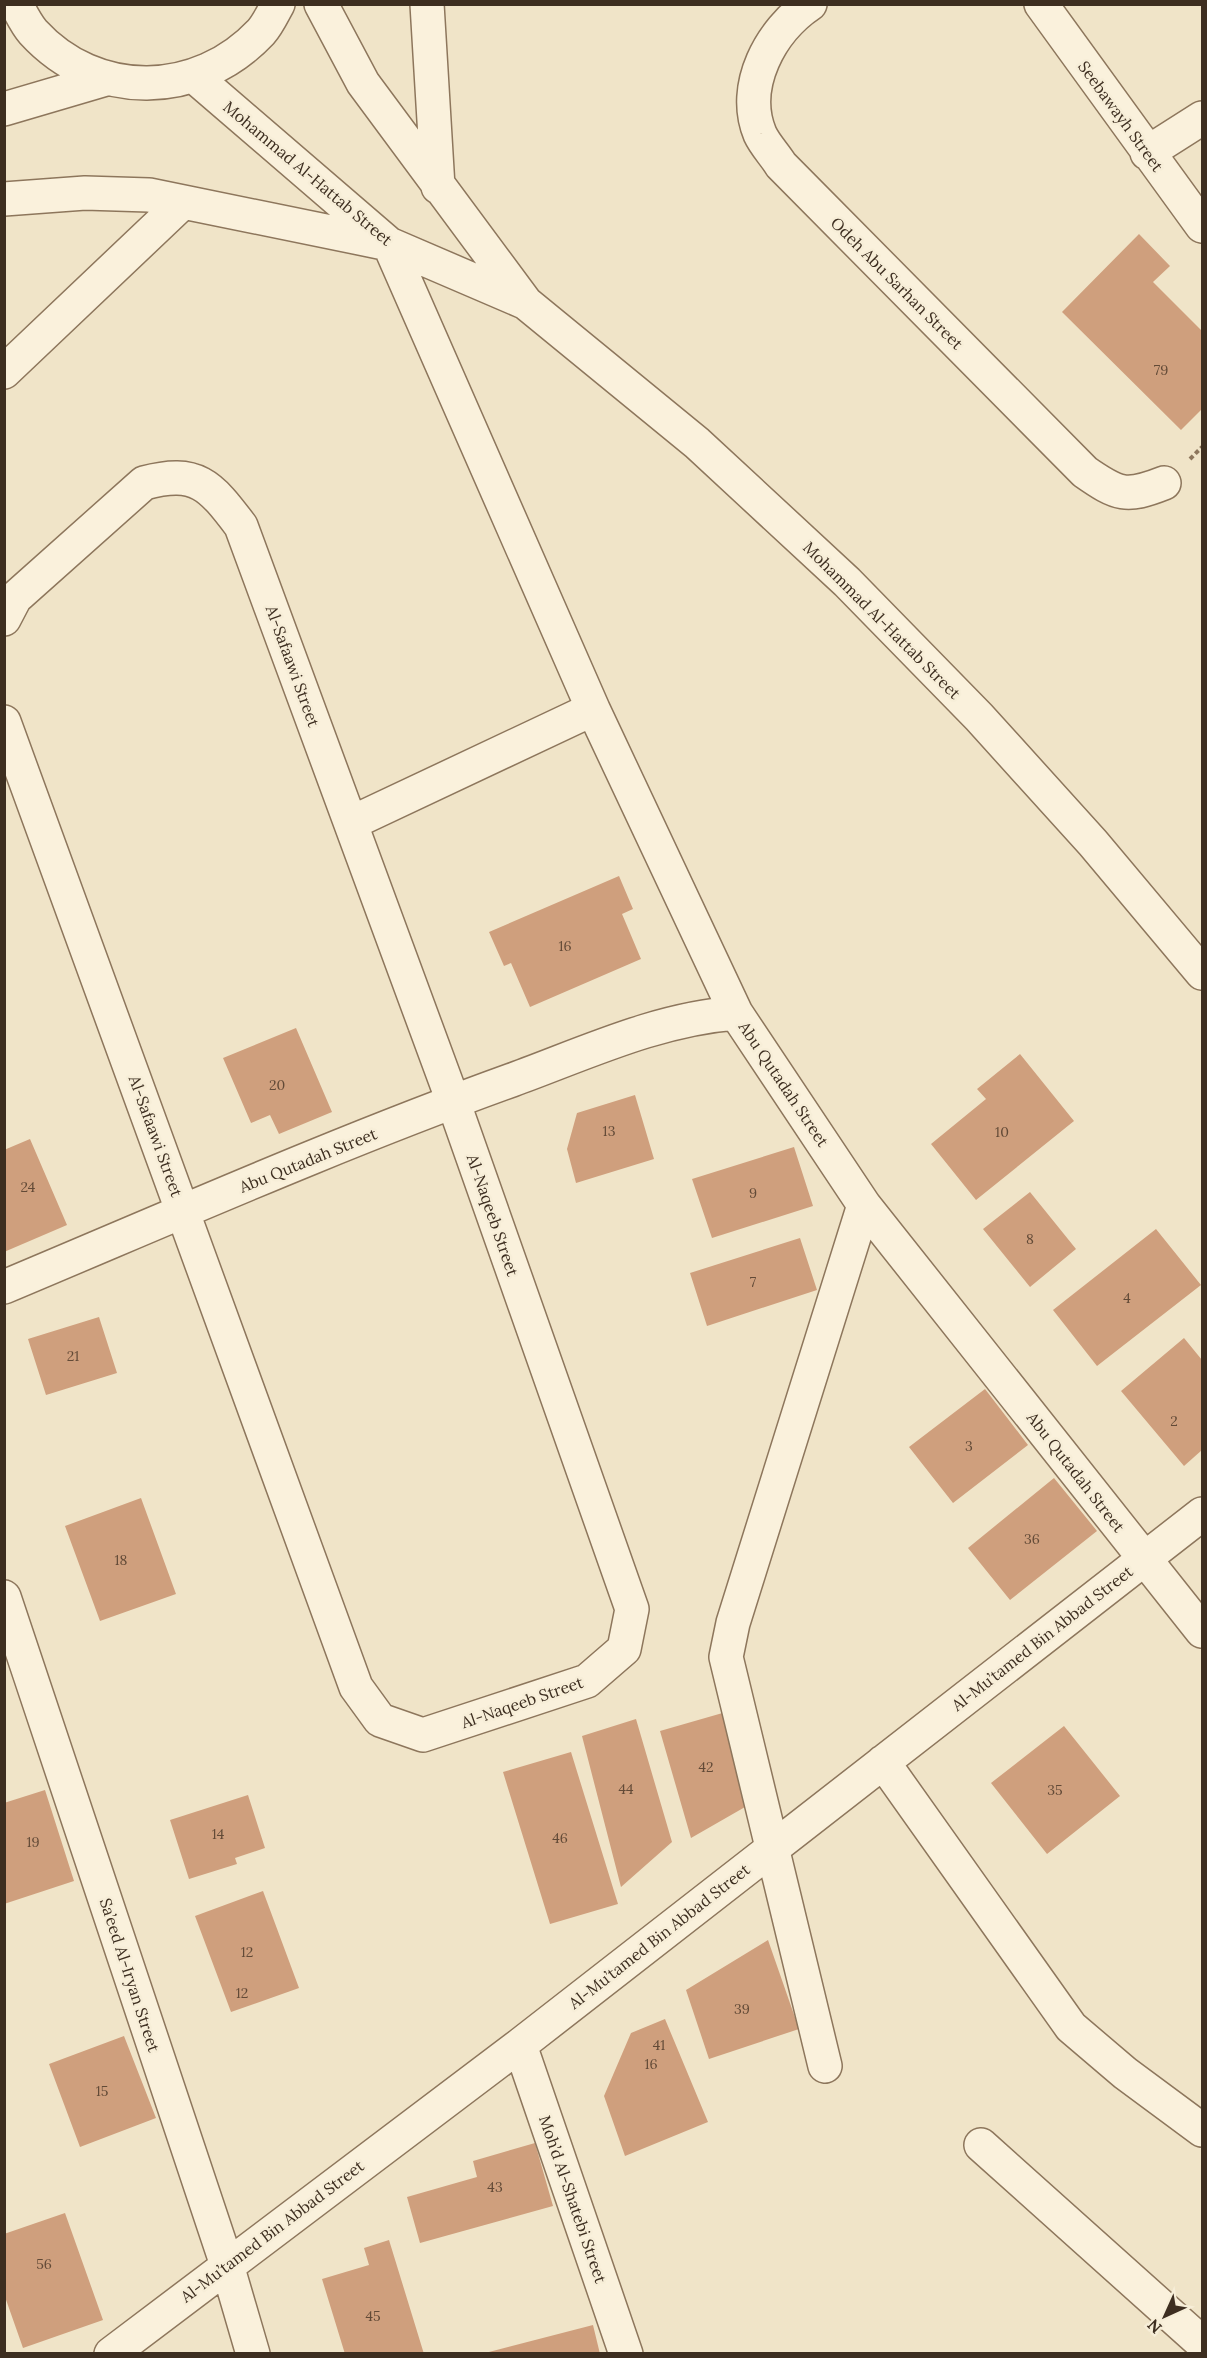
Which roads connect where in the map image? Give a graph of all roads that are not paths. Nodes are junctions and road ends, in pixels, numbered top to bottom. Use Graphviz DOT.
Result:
graph roads {
  1 [pos="16,4"];
  2 [pos="278,4"];
  3 [pos="321,4"];
  4 [pos="427,4"];
  5 [pos="810,4"];
  6 [pos="1041,4"];
  7 [pos="195,77"];
  8 [pos="106,79"];
  9 [pos="4,109"];
  10 [pos="1203,118"];
  11 [pos="1147,153"];
  12 [pos="438,187"];
  13 [pos="4,198"];
  14 [pos="182,203"];
  15 [pos="1203,226"];
  16 [pos="389,244"];
  17 [pos="526,303"];
  18 [pos="4,372"];
  19 [pos="1164,483"];
  20 [pos="4,620"];
  21 [pos="593,709"];
  22 [pos="4,722"];
  23 [pos="351,823"];
  24 [pos="1203,973"];
  25 [pos="736,1012"];
  26 [pos="453,1101"];
  27 [pos="864,1205"];
  28 [pos="184,1211"];
  29 [pos="4,1287"];
  30 [pos="1203,1514"];
  31 [pos="1144,1559"];
  32 [pos="4,1597"];
  33 [pos="1203,1631"];
  34 [pos="883,1762"];
  35 [pos="772,1847"];
  36 [pos="520,2045"];
  37 [pos="825,2066"];
  38 [pos="1203,2130"];
  39 [pos="981,2145"];
  40 [pos="227,2265"];
  41 [pos="1203,2343"];
  42 [pos="111,2354"];
  43 [pos="253,2354"];
  44 [pos="626,2354"];
  1 -- 8 [label="street"];
  2 -- 7 [label="street"];
  3 -- 12 [label="street, Mohammad Al-Hattab Street"];
  4 -- 12 [label="street"];
  5 -- 19 [label="street, Odeh Abu Sarhan Street"];
  6 -- 11 [label="street, Seebawayh Street"];
  7 -- 8 [label="street"];
  7 -- 16 [label="street, Mohammad Al-Hattab Street"];
  8 -- 9 [label="street"];
  10 -- 11 [label="street"];
  11 -- 15 [label="street, Seebawayh Street"];
  12 -- 17 [label="street, Mohammad Al-Hattab Street"];
  13 -- 14 [label="street"];
  14 -- 16 [label="street"];
  14 -- 18 [label="street"];
  16 -- 17 [label="street, Mohammad Al-Hattab Street"];
  16 -- 21 [label="street"];
  17 -- 24 [label="street, Mohammad Al-Hattab Street"];
  20 -- 23 [label="street, Al-Safaawi Street"];
  21 -- 23 [label="street"];
  21 -- 25 [label="street"];
  22 -- 28 [label="street, Al-Safaawi Street"];
  23 -- 26 [label="street, Al-Safaawi Street"];
  25 -- 26 [label="street, Abu Qutadah Street"];
  25 -- 27 [label="street, Abu Qutadah Street"];
  26 -- 28 [label="street, Abu Qutadah Street"];
  26 -- 28 [label="street, Al-Naqeeb Street"];
  27 -- 31 [label="street, Abu Qutadah Street"];
  27 -- 35 [label="street"];
  28 -- 29 [label="street, Abu Qutadah Street"];
  30 -- 31 [label="street, Al-Mu’tamed Bin Abbad Street"];
  31 -- 33 [label="street, Abu Qutadah Street"];
  31 -- 34 [label="street, Al-Mu’tamed Bin Abbad Street"];
  32 -- 40 [label="street, Sa’eed Al-Iryan Street"];
  34 -- 35 [label="street, Al-Mu’tamed Bin Abbad Street"];
  34 -- 38 [label="street"];
  35 -- 36 [label="street, Al-Mu’tamed Bin Abbad Street"];
  35 -- 37 [label="street"];
  36 -- 40 [label="street, Al-Mu’tamed Bin Abbad Street"];
  36 -- 44 [label="street, Moh’d Al-Shatebi Street"];
  39 -- 41 [label="street"];
  40 -- 42 [label="street, Al-Mu’tamed Bin Abbad Street"];
  40 -- 43 [label="street, Sa’eed Al-Iryan Street"];
}
